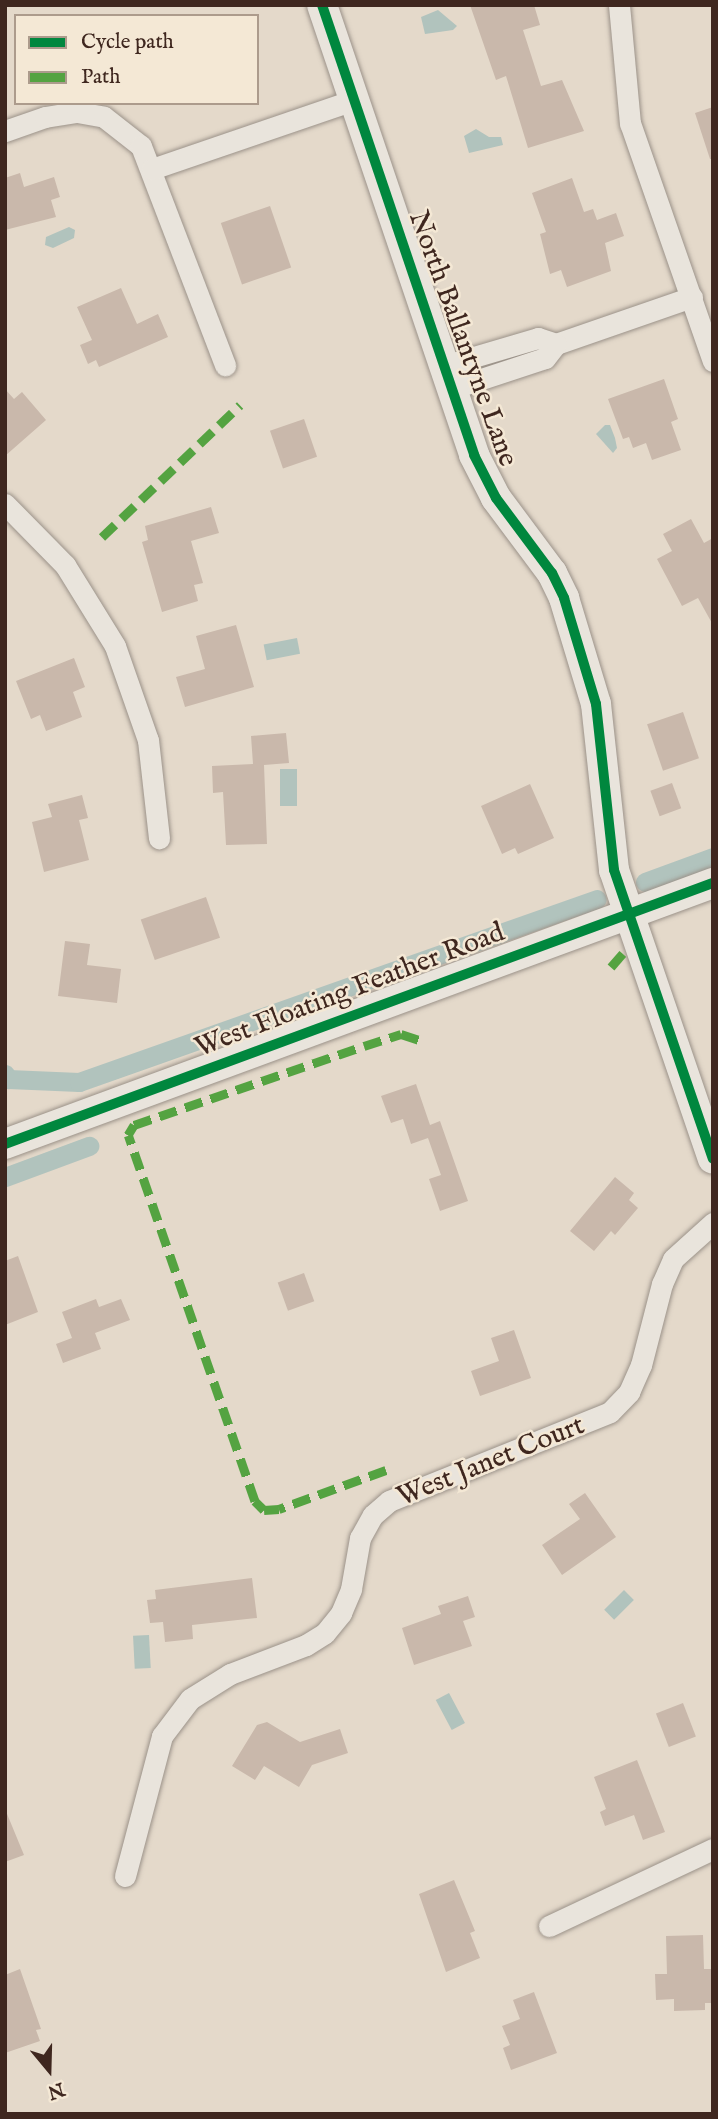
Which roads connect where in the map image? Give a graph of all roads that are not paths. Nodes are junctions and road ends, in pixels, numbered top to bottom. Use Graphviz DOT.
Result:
graph roads {
  1 [pos="322,5"];
  2 [pos="619,5"];
  3 [pos="354,100"];
  4 [pos="5,131"];
  5 [pos="152,169"];
  6 [pos="692,297"];
  7 [pos="713,361"];
  8 [pos="225,365"];
  9 [pos="447,377"];
  10 [pos="5,504"];
  11 [pos="159,838"];
  12 [pos="713,883"];
  13 [pos="628,915"];
  14 [pos="5,1144"];
  15 [pos="713,1159"];
  16 [pos="713,1223"];
  17 [pos="713,1849"];
  18 [pos="125,1876"];
  19 [pos="549,1926"];
  1 -- 3 [label="street, North Ballantyne Lane"];
  2 -- 6 [label="street"];
  3 -- 5 [label="street"];
  3 -- 9 [label="street, North Ballantyne Lane"];
  4 -- 5 [label="street"];
  5 -- 8 [label="street"];
  6 -- 7 [label="street"];
  6 -- 9 [label="street"];
  9 -- 13 [label="street, North Ballantyne Lane"];
  10 -- 11 [label="street"];
  12 -- 13 [label="street, West Floating Feather Road"];
  13 -- 14 [label="street, West Floating Feather Road"];
  13 -- 15 [label="street, North Ballantyne Lane"];
  16 -- 18 [label="street, West Janet Court"];
  17 -- 19 [label="street"];
}
